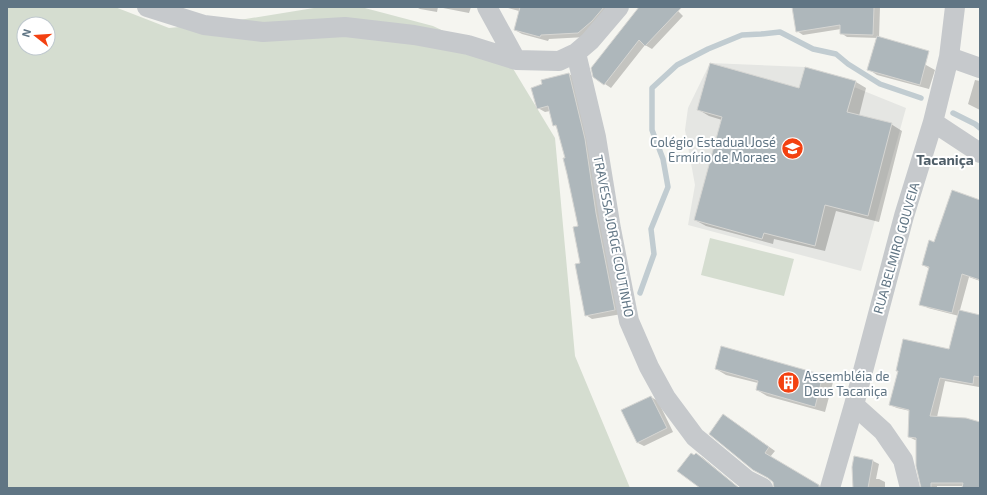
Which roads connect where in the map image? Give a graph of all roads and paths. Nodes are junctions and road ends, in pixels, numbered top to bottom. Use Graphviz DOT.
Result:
graph roads {
  1 [pos="147,7"];
  2 [pos="487,7"];
  3 [pos="619,7"];
  4 [pos="955,7"];
  5 [pos="576,53"];
  6 [pos="948,58"];
  7 [pos="516,60"];
  8 [pos="980,68"];
  9 [pos="933,122"];
  10 [pos="980,153"];
  11 [pos="854,406"];
  12 [pos="763,488"];
  13 [pos="830,488"];
  14 [pos="910,488"];
  1 -- 7 [label="street"];
  2 -- 7 [label="street"];
  3 -- 5 [label="street"];
  4 -- 6 [label="street, RUA BELMIRO GOUVEIA"];
  5 -- 7 [label="street"];
  5 -- 12 [label="street, TRAVESSA JORGE COUTINHO"];
  6 -- 8 [label="street"];
  6 -- 9 [label="street, RUA BELMIRO GOUVEIA"];
  9 -- 10 [label="street"];
  9 -- 11 [label="street, RUA BELMIRO GOUVEIA"];
  11 -- 13 [label="street, RUA BELMIRO GOUVEIA"];
  11 -- 14 [label="street"];
}
